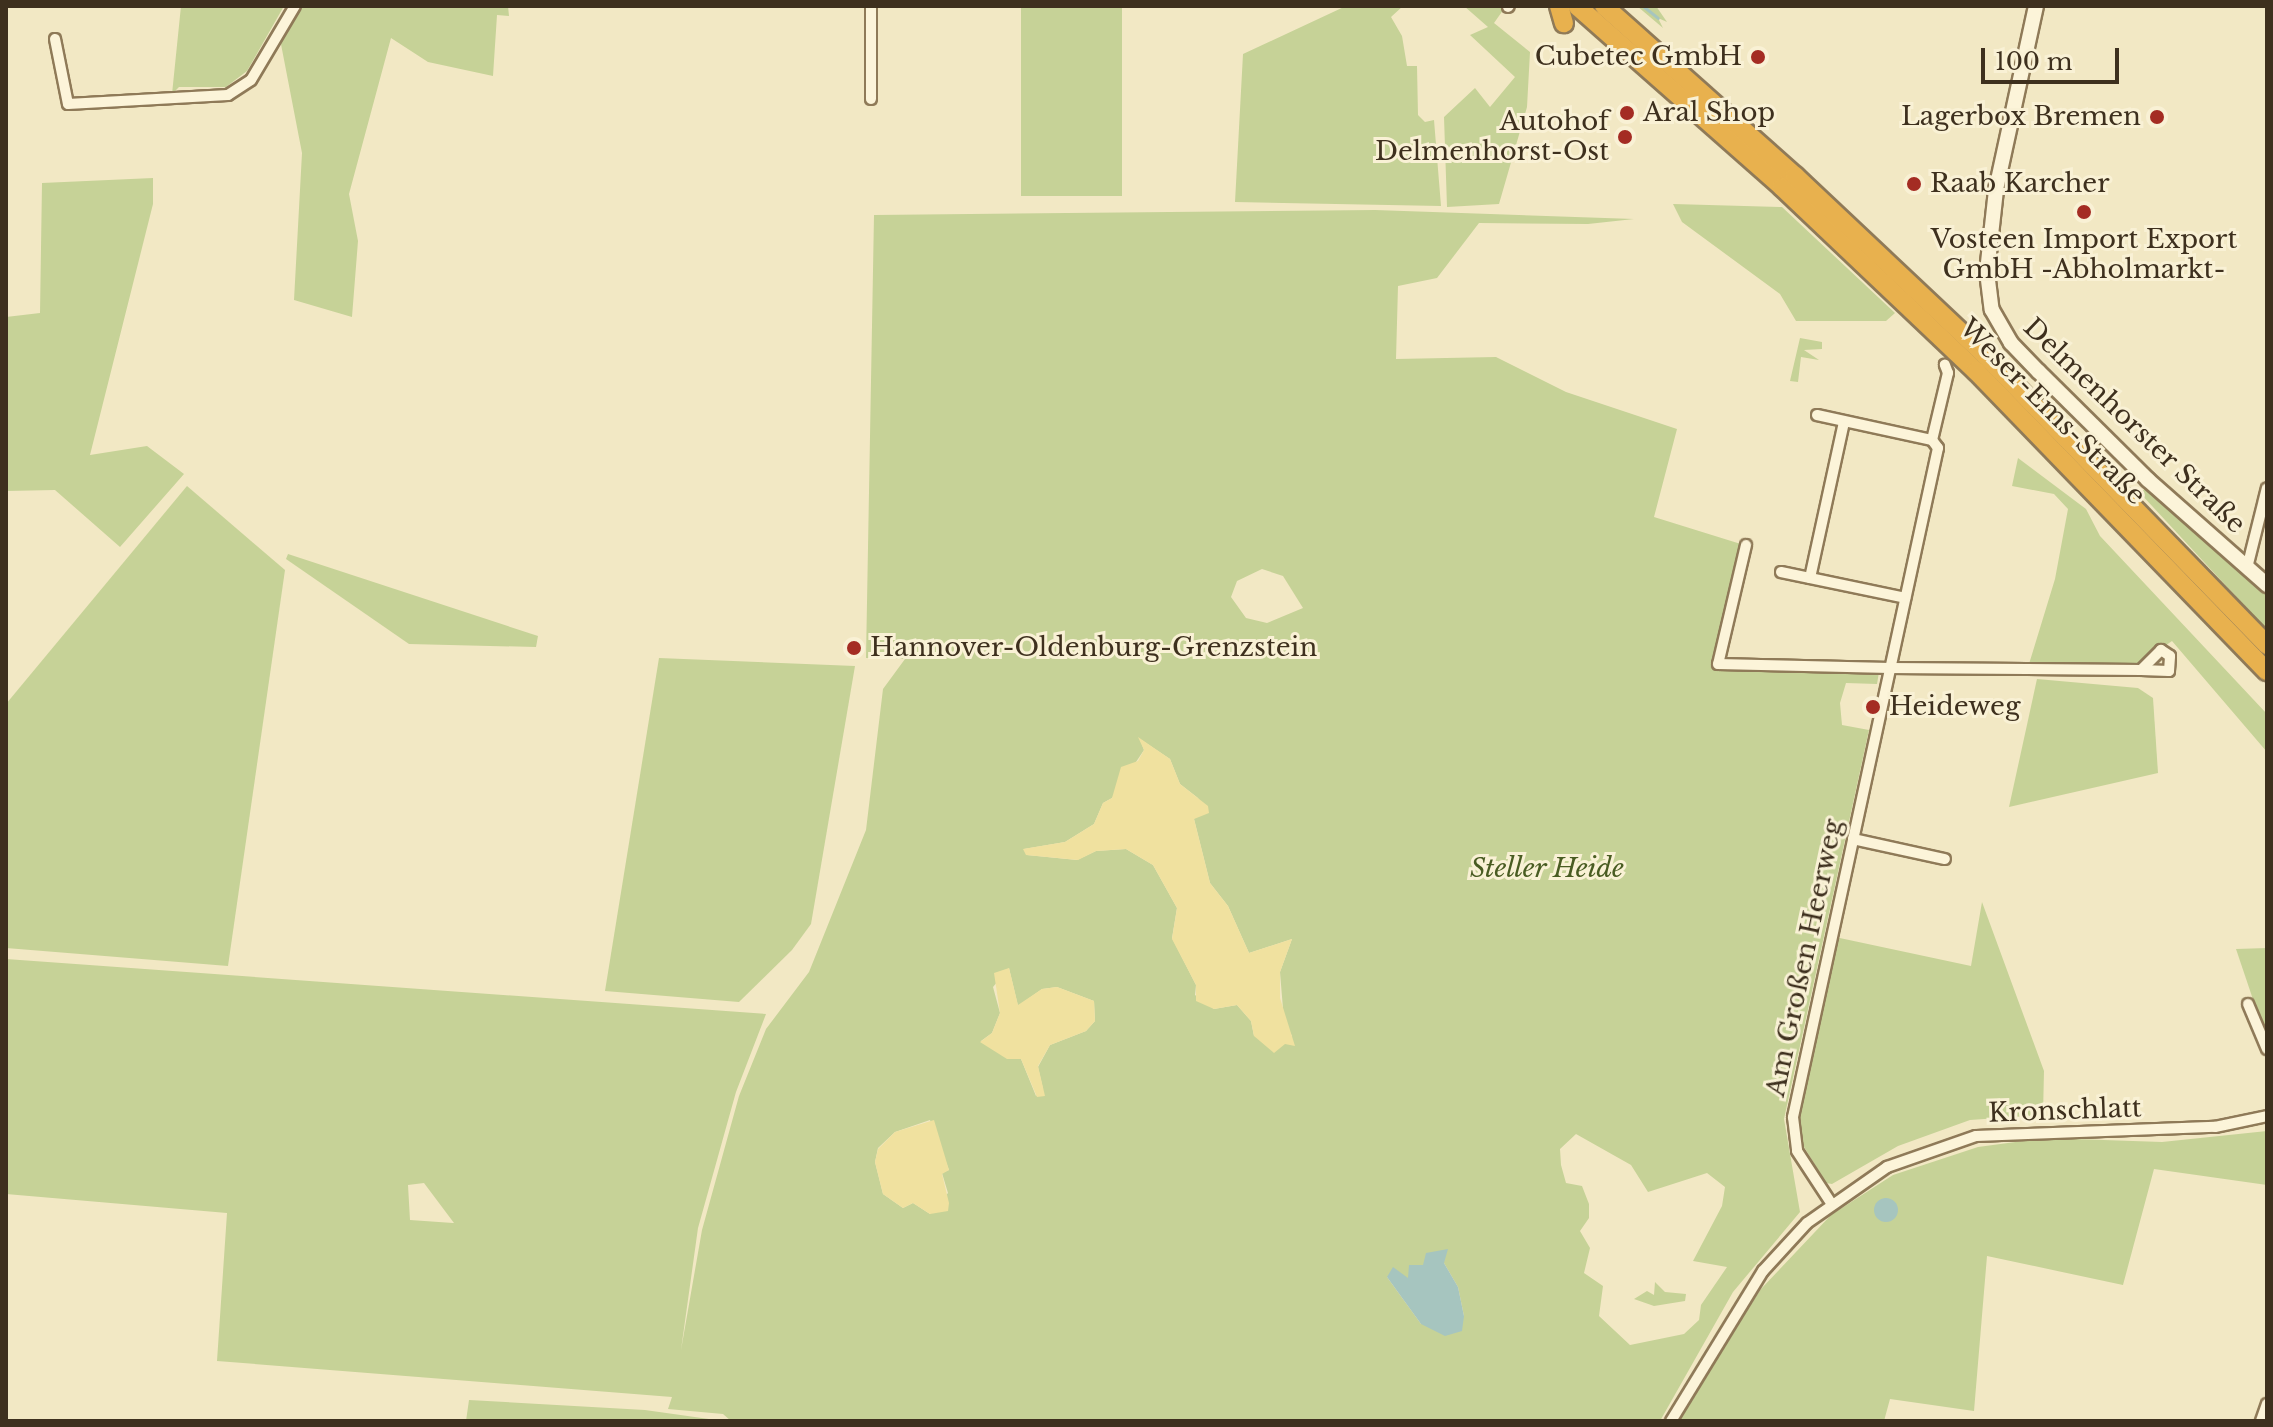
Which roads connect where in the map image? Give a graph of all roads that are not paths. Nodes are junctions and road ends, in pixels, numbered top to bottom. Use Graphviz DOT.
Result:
graph roads {
  1 [pos="295,6"];
  2 [pos="871,6"];
  3 [pos="1577,6"];
  4 [pos="1604,6"];
  5 [pos="2036,6"];
  6 [pos="55,39"];
  7 [pos="871,99"];
  8 [pos="1770,197"];
  9 [pos="1803,207"];
  10 [pos="1945,365"];
  11 [pos="1817,415"];
  12 [pos="1844,422"];
  13 [pos="1935,444"];
  14 [pos="2267,488"];
  15 [pos="1746,545"];
  16 [pos="2247,568"];
  17 [pos="1781,572"];
  18 [pos="1810,578"];
  19 [pos="2267,585"];
  20 [pos="1905,598"];
  21 [pos="2267,645"];
  22 [pos="1890,668"];
  23 [pos="2141,670"];
  24 [pos="2267,671"];
  25 [pos="1853,839"];
  26 [pos="1945,859"];
  27 [pos="2248,1004"];
  28 [pos="2267,1049"];
  29 [pos="2267,1116"];
  30 [pos="1831,1203"];
  31 [pos="2267,1404"];
  32 [pos="1671,1421"];
  33 [pos="2261,1421"];
  1 -- 6 [label="street"];
  2 -- 7 [label="street"];
  3 -- 9 [label="highway, Weser-Ems-Straße"];
  4 -- 21 [label="highway, Weser-Ems-Straße"];
  5 -- 16 [label="street, Delmenhorster Straße"];
  8 -- 9 [label="highway"];
  9 -- 24 [label="highway, Weser-Ems-Straße"];
  10 -- 13 [label="street, Am Großen Heerweg"];
  11 -- 12 [label="street"];
  12 -- 13 [label="street"];
  12 -- 18 [label="street"];
  13 -- 20 [label="street, Am Großen Heerweg"];
  14 -- 16 [label="street"];
  15 -- 22 [label="street"];
  16 -- 19 [label="street, Delmenhorster Straße"];
  17 -- 18 [label="street"];
  18 -- 20 [label="street"];
  20 -- 22 [label="street, Am Großen Heerweg"];
  22 -- 23 [label="street"];
  22 -- 25 [label="street, Am Großen Heerweg"];
  25 -- 26 [label="street"];
  25 -- 30 [label="street, Am Großen Heerweg"];
  27 -- 28 [label="street"];
  29 -- 30 [label="street, Kronschlatt"];
  30 -- 32 [label="street"];
  31 -- 33 [label="street"];
}
